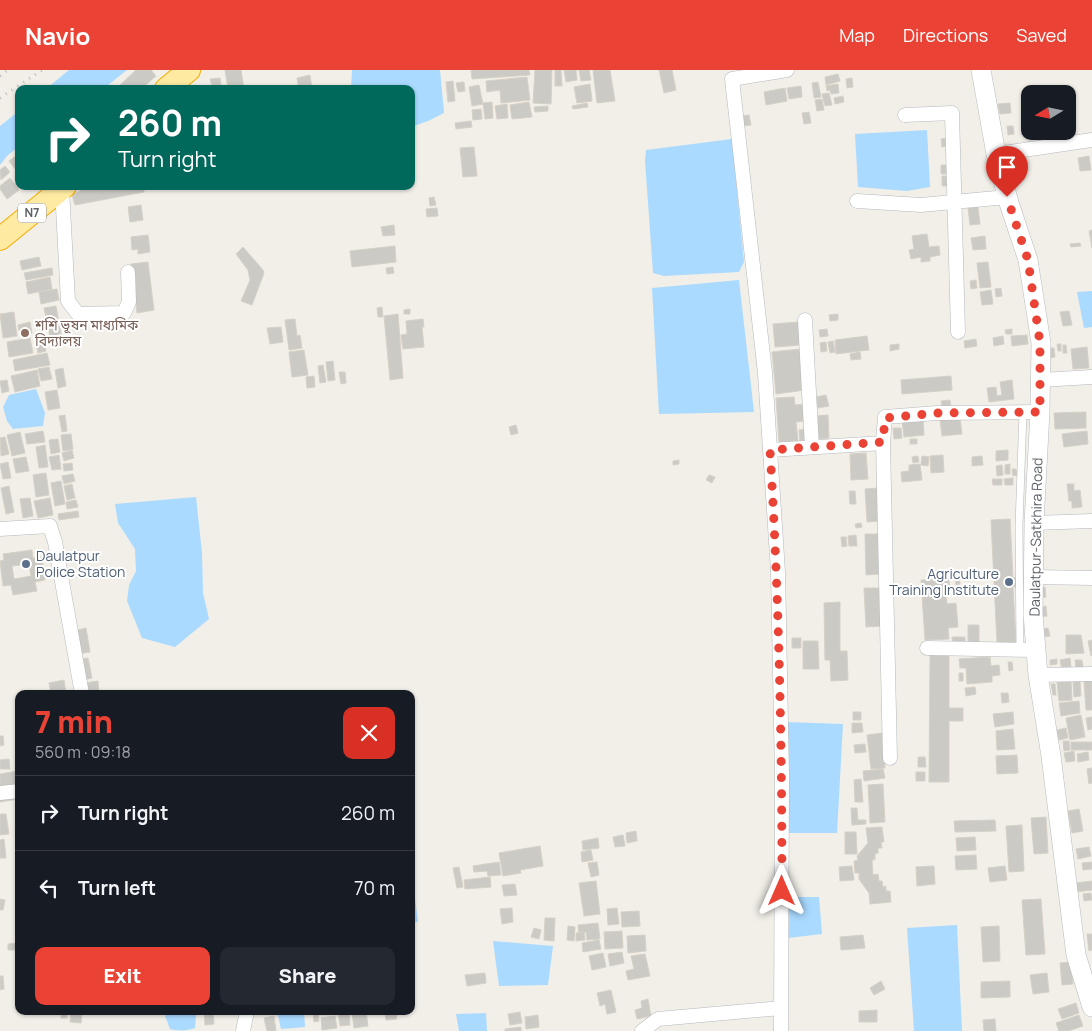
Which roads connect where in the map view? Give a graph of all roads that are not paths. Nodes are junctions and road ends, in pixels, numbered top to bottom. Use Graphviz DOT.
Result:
graph roads {
  1 [pos="189,70"];
  2 [pos="205,70"];
  3 [pos="787,70"];
  4 [pos="981,70"];
  5 [pos="731,74"];
  6 [pos="171,85"];
  7 [pos="188,85"];
  8 [pos="905,115"];
  9 [pos="1092,140"];
  10 [pos="996,154"];
  11 [pos="55,190"];
  12 [pos="56,190"];
  13 [pos="59,190"];
  14 [pos="1007,197"];
  15 [pos="857,201"];
  16 [pos="954,202"];
  17 [pos="0,227"];
  18 [pos="0,239"];
  19 [pos="128,272"];
  20 [pos="805,320"];
  21 [pos="958,332"];
  22 [pos="1092,377"];
  23 [pos="1041,380"];
  24 [pos="1032,412"];
  25 [pos="883,442"];
  26 [pos="812,447"];
  27 [pos="770,450"];
  28 [pos="1092,521"];
  29 [pos="1034,523"];
  30 [pos="0,528"];
  31 [pos="1034,577"];
  32 [pos="1092,578"];
  33 [pos="927,648"];
  34 [pos="1028,650"];
  35 [pos="1092,674"];
  36 [pos="1038,675"];
  37 [pos="81,690"];
  38 [pos="890,758"];
  39 [pos="15,791"];
  40 [pos="0,793"];
  41 [pos="1092,1006"];
  42 [pos="781,1008"];
  43 [pos="245,1015"];
  44 [pos="243,1031"];
  45 [pos="642,1031"];
  46 [pos="782,1031"];
  1 -- 6 [label="highway"];
  2 -- 7 [label="highway"];
  3 -- 5 [label="street"];
  4 -- 10 [label="main road, Daulatpur-Satkhira Road"];
  5 -- 27 [label="street"];
  8 -- 16 [label="street"];
  9 -- 10 [label="street"];
  10 -- 14 [label="main road, Daulatpur-Satkhira Road"];
  11 -- 17 [label="highway, N7"];
  12 -- 18 [label="highway, N7"];
  13 -- 19 [label="street"];
  14 -- 16 [label="street"];
  14 -- 23 [label="main road, Daulatpur-Satkhira Road"];
  15 -- 16 [label="street"];
  16 -- 21 [label="street"];
  20 -- 26 [label="street"];
  22 -- 23 [label="street"];
  23 -- 24 [label="main road, Daulatpur-Satkhira Road"];
  24 -- 25 [label="street"];
  24 -- 29 [label="main road, Daulatpur-Satkhira Road"];
  24 -- 34 [label="lane"];
  25 -- 26 [label="street"];
  25 -- 38 [label="street"];
  26 -- 27 [label="street"];
  27 -- 42 [label="street"];
  28 -- 29 [label="street"];
  29 -- 31 [label="main road, Daulatpur-Satkhira Road"];
  30 -- 37 [label="street"];
  31 -- 32 [label="street"];
  31 -- 34 [label="main road, Daulatpur-Satkhira Road"];
  33 -- 34 [label="street"];
  34 -- 36 [label="main road, Daulatpur-Satkhira Road"];
  35 -- 36 [label="street"];
  36 -- 41 [label="main road, Daulatpur-Satkhira Road"];
  39 -- 40 [label="street"];
  42 -- 45 [label="street"];
  42 -- 46 [label="street"];
  43 -- 44 [label="street"];
}
